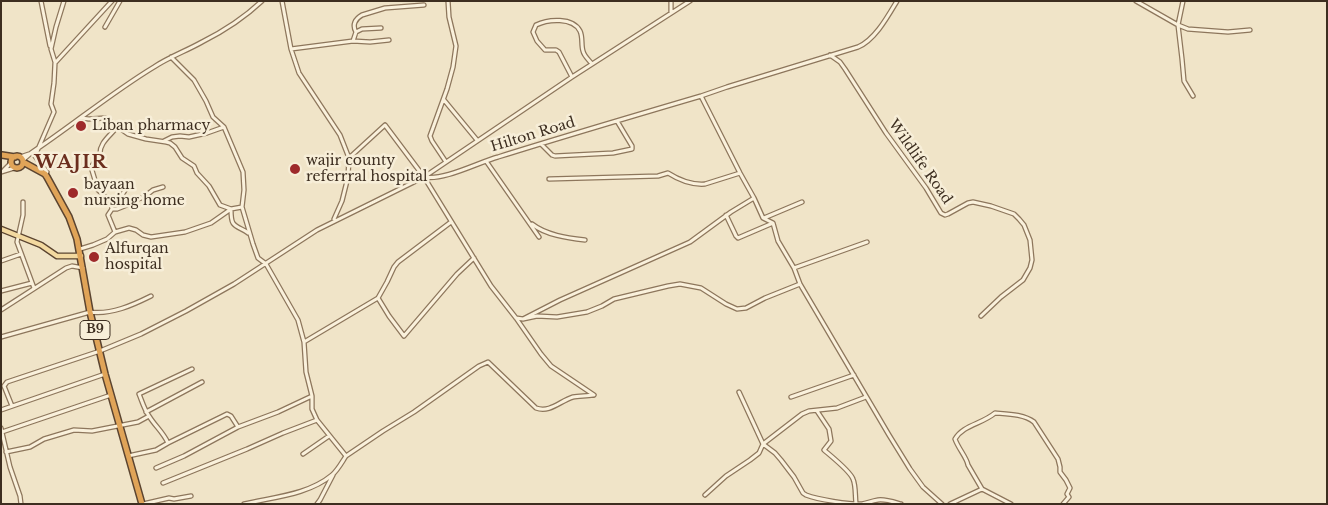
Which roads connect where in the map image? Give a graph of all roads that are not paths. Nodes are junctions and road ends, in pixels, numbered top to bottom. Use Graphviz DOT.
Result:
graph roads {
  1 [pos="41,1"];
  2 [pos="64,1"];
  3 [pos="112,1"];
  4 [pos="120,1"];
  5 [pos="262,1"];
  6 [pos="282,1"];
  7 [pos="448,1"];
  8 [pos="671,1"];
  9 [pos="690,1"];
  10 [pos="897,1"];
  11 [pos="1136,1"];
  12 [pos="1182,1"];
  13 [pos="424,5"];
  14 [pos="671,13"];
  15 [pos="1178,25"];
  16 [pos="105,27"];
  17 [pos="381,28"];
  18 [pos="1250,30"];
  19 [pos="356,32"];
  20 [pos="388,40"];
  21 [pos="354,41"];
  22 [pos="51,49"];
  23 [pos="291,49"];
  24 [pos="830,55"];
  25 [pos="171,57"];
  26 [pos="55,63"];
  27 [pos="592,64"];
  28 [pos="572,77"];
  29 [pos="701,96"];
  30 [pos="1193,96"];
  31 [pos="444,99"];
  32 [pos="80,118"];
  33 [pos="617,121"];
  34 [pos="117,127"];
  35 [pos="224,127"];
  36 [pos="477,140"];
  37 [pos="163,142"];
  38 [pos="541,144"];
  39 [pos="39,148"];
  40 [pos="2,155"];
  41 [pos="350,158"];
  42 [pos="20,159"];
  43 [pos="486,161"];
  44 [pos="446,162"];
  45 [pos="14,165"];
  46 [pos="32,167"];
  47 [pos="2,172"];
  48 [pos="740,173"];
  49 [pos="45,174"];
  50 [pos="424,177"];
  51 [pos="549,179"];
  52 [pos="129,184"];
  53 [pos="163,187"];
  54 [pos="754,198"];
  55 [pos="23,202"];
  56 [pos="111,202"];
  57 [pos="802,202"];
  58 [pos="242,207"];
  59 [pos="112,209"];
  60 [pos="231,209"];
  61 [pos="726,215"];
  62 [pos="763,218"];
  63 [pos="334,220"];
  64 [pos="527,220"];
  65 [pos="451,222"];
  66 [pos="773,223"];
  67 [pos="1,229"];
  68 [pos="115,232"];
  69 [pos="250,235"];
  70 [pos="18,236"];
  71 [pos="539,237"];
  72 [pos="585,240"];
  73 [pos="867,242"];
  74 [pos="80,249"];
  75 [pos="21,254"];
  76 [pos="66,255"];
  77 [pos="80,256"];
  78 [pos="474,258"];
  79 [pos="1,260"];
  80 [pos="266,264"];
  81 [pos="83,268"];
  82 [pos="794,268"];
  83 [pos="32,283"];
  84 [pos="800,284"];
  85 [pos="34,288"];
  86 [pos="1,292"];
  87 [pos="151,296"];
  88 [pos="378,298"];
  89 [pos="1,310"];
  90 [pos="90,312"];
  91 [pos="981,316"];
  92 [pos="516,318"];
  93 [pos="523,319"];
  94 [pos="1,337"];
  95 [pos="304,342"];
  96 [pos="100,351"];
  97 [pos="192,370"];
  98 [pos="105,374"];
  99 [pos="854,375"];
  100 [pos="202,382"];
  101 [pos="739,392"];
  102 [pos="112,394"];
  103 [pos="312,396"];
  104 [pos="866,396"];
  105 [pos="791,397"];
  106 [pos="12,406"];
  107 [pos="1,410"];
  108 [pos="817,411"];
  109 [pos="148,414"];
  110 [pos="317,420"];
  111 [pos="118,425"];
  112 [pos="1,428"];
  113 [pos="238,428"];
  114 [pos="2,432"];
  115 [pos="329,436"];
  116 [pos="168,443"];
  117 [pos="763,444"];
  118 [pos="6,452"];
  119 [pos="303,454"];
  120 [pos="128,456"];
  121 [pos="346,456"];
  122 [pos="156,468"];
  123 [pos="333,474"];
  124 [pos="163,482"];
  125 [pos="982,489"];
  126 [pos="705,495"];
  127 [pos="191,496"];
  128 [pos="168,498"];
  129 [pos="856,503"];
  130 [pos="21,504"];
  131 [pos="142,504"];
  132 [pos="170,504"];
  133 [pos="244,504"];
  134 [pos="317,504"];
  135 [pos="901,504"];
  136 [pos="942,504"];
  137 [pos="950,504"];
  138 [pos="1011,504"];
  139 [pos="1063,504"];
  1 -- 22 [label="street"];
  2 -- 22 [label="street"];
  3 -- 26 [label="street"];
  4 -- 16 [label="street"];
  5 -- 25 [label="street"];
  6 -- 23 [label="street"];
  7 -- 31 [label="street"];
  8 -- 14 [label="street"];
  9 -- 14 [label="street"];
  10 -- 24 [label="street, Hilton Road"];
  11 -- 15 [label="street"];
  12 -- 15 [label="street"];
  13 -- 19 [label="street"];
  14 -- 27 [label="street"];
  15 -- 18 [label="street"];
  15 -- 30 [label="street"];
  17 -- 19 [label="street"];
  19 -- 21 [label="street"];
  20 -- 21 [label="street"];
  21 -- 23 [label="street"];
  22 -- 26 [label="street"];
  23 -- 41 [label="street"];
  24 -- 29 [label="street, Hilton Road"];
  24 -- 91 [label="street, Wildlife Road"];
  25 -- 32 [label="street"];
  25 -- 35 [label="street"];
  26 -- 39 [label="street"];
  27 -- 28 [label="street"];
  27 -- 28 [label="street"];
  28 -- 36 [label="street"];
  29 -- 33 [label="street, Hilton Road"];
  29 -- 48 [label="street"];
  31 -- 36 [label="street"];
  31 -- 44 [label="street"];
  32 -- 34 [label="street"];
  32 -- 39 [label="street"];
  33 -- 38 [label="street, Hilton Road"];
  33 -- 38 [label="street"];
  34 -- 37 [label="street"];
  34 -- 56 [label="street"];
  35 -- 37 [label="street"];
  35 -- 58 [label="street"];
  36 -- 44 [label="street"];
  37 -- 60 [label="street"];
  38 -- 43 [label="street, Hilton Road"];
  39 -- 42 [label="street"];
  39 -- 49 [label="street"];
  40 -- 42 [label="highway"];
  40 -- 45 [label="highway"];
  41 -- 50 [label="street"];
  41 -- 63 [label="street"];
  42 -- 45 [label="highway"];
  42 -- 45 [label="highway"];
  42 -- 46 [label="highway"];
  43 -- 50 [label="street, Hilton Road"];
  43 -- 64 [label="street"];
  44 -- 50 [label="street"];
  45 -- 46 [label="highway"];
  45 -- 47 [label="street"];
  46 -- 49 [label="highway"];
  48 -- 51 [label="street"];
  48 -- 54 [label="street"];
  49 -- 74 [label="highway, B9"];
  50 -- 63 [label="street"];
  50 -- 65 [label="street"];
  52 -- 56 [label="street"];
  53 -- 59 [label="street"];
  54 -- 61 [label="street"];
  54 -- 62 [label="street"];
  55 -- 70 [label="street"];
  56 -- 59 [label="street"];
  57 -- 62 [label="street"];
  58 -- 60 [label="street"];
  58 -- 69 [label="street"];
  59 -- 68 [label="street"];
  60 -- 68 [label="street"];
  60 -- 69 [label="street"];
  61 -- 66 [label="street"];
  61 -- 93 [label="street"];
  62 -- 66 [label="street"];
  63 -- 80 [label="street"];
  64 -- 71 [label="street"];
  64 -- 72 [label="street"];
  65 -- 78 [label="street"];
  65 -- 88 [label="street"];
  66 -- 82 [label="street"];
  67 -- 70 [label="main road"];
  68 -- 74 [label="street"];
  69 -- 80 [label="street"];
  70 -- 75 [label="street"];
  70 -- 76 [label="main road"];
  73 -- 82 [label="street"];
  74 -- 76 [label="main road"];
  74 -- 77 [label="highway, B9"];
  75 -- 79 [label="street"];
  75 -- 83 [label="street"];
  76 -- 77 [label="main road"];
  77 -- 81 [label="highway, B9"];
  78 -- 88 [label="street"];
  78 -- 92 [label="street"];
  80 -- 95 [label="street"];
  80 -- 96 [label="street"];
  81 -- 85 [label="street"];
  81 -- 90 [label="highway, B9"];
  82 -- 84 [label="street"];
  83 -- 85 [label="street"];
  83 -- 86 [label="street"];
  84 -- 93 [label="street"];
  84 -- 99 [label="street"];
  85 -- 89 [label="street"];
  87 -- 90 [label="street"];
  88 -- 95 [label="street"];
  90 -- 94 [label="street"];
  90 -- 96 [label="highway, B9"];
  92 -- 93 [label="street"];
  92 -- 121 [label="street"];
  95 -- 103 [label="street"];
  96 -- 98 [label="highway, B9"];
  96 -- 106 [label="street"];
  97 -- 109 [label="street"];
  98 -- 102 [label="highway, B9"];
  98 -- 106 [label="street"];
  99 -- 104 [label="street"];
  99 -- 105 [label="street"];
  100 -- 109 [label="street"];
  101 -- 117 [label="street"];
  102 -- 111 [label="highway, B9"];
  102 -- 114 [label="street"];
  103 -- 110 [label="street"];
  103 -- 113 [label="street"];
  104 -- 108 [label="street"];
  104 -- 136 [label="street"];
  106 -- 107 [label="street"];
  108 -- 117 [label="street"];
  108 -- 129 [label="street"];
  109 -- 111 [label="street"];
  109 -- 116 [label="street"];
  110 -- 115 [label="street"];
  110 -- 124 [label="street"];
  111 -- 118 [label="street"];
  111 -- 120 [label="highway, B9"];
  112 -- 114 [label="street"];
  113 -- 116 [label="street"];
  113 -- 122 [label="street"];
  114 -- 118 [label="street"];
  115 -- 119 [label="street"];
  115 -- 121 [label="street"];
  116 -- 120 [label="street"];
  117 -- 126 [label="street"];
  117 -- 129 [label="street"];
  118 -- 130 [label="street"];
  120 -- 131 [label="highway, B9"];
  121 -- 123 [label="street"];
  123 -- 133 [label="street"];
  123 -- 134 [label="street"];
  125 -- 137 [label="street"];
  125 -- 138 [label="street"];
  125 -- 139 [label="street"];
  127 -- 128 [label="street"];
  128 -- 131 [label="street"];
  128 -- 132 [label="street"];
  129 -- 135 [label="street"];
}
